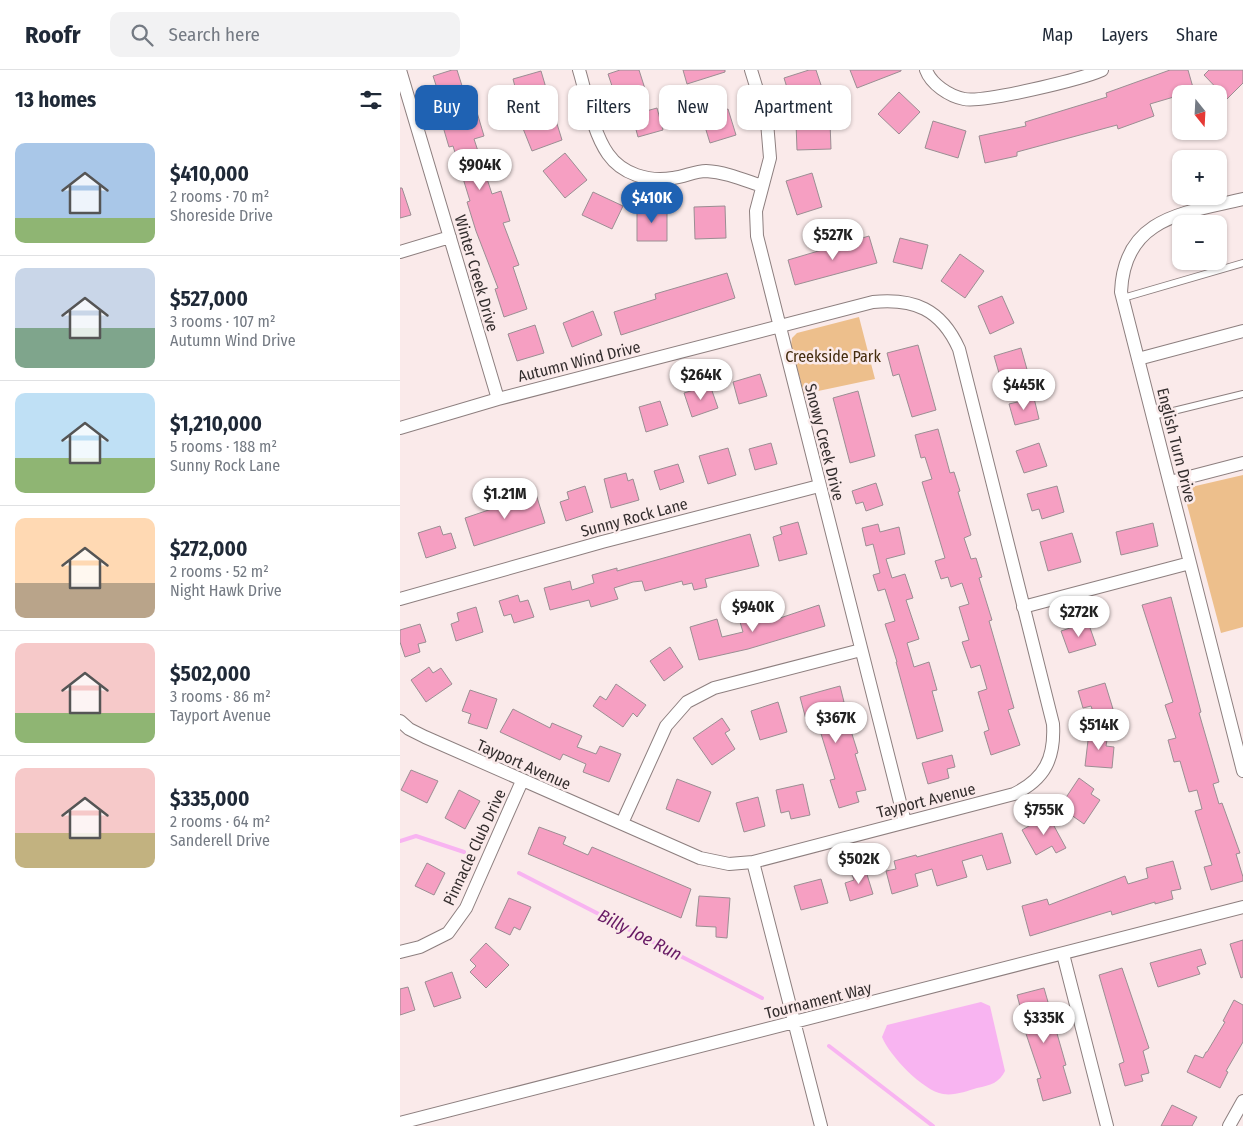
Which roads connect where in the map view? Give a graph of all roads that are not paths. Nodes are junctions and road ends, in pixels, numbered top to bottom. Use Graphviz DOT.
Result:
graph roads {
  1 [pos="579,70"];
  2 [pos="751,70"];
  3 [pos="926,70"];
  4 [pos="1102,70"];
  5 [pos="401,76"];
  6 [pos="762,186"];
  7 [pos="1243,199"];
  8 [pos="450,237"];
  9 [pos="400,252"];
  10 [pos="1243,263"];
  11 [pos="1123,298"];
  12 [pos="914,304"];
  13 [pos="779,326"];
  14 [pos="1243,331"];
  15 [pos="1138,359"];
  16 [pos="1243,394"];
  17 [pos="498,399"];
  18 [pos="1153,416"];
  19 [pos="400,428"];
  20 [pos="1243,463"];
  21 [pos="1170,482"];
  22 [pos="819,486"];
  23 [pos="1190,563"];
  24 [pos="400,599"];
  25 [pos="1024,606"];
  26 [pos="861,650"];
  27 [pos="400,720"];
  28 [pos="1243,771"];
  29 [pos="522,781"];
  30 [pos="905,822"];
  31 [pos="622,823"];
  32 [pos="753,862"];
  33 [pos="1243,907"];
  34 [pos="400,952"];
  35 [pos="1063,954"];
  36 [pos="794,1022"];
  37 [pos="1243,1101"];
  38 [pos="400,1123"];
  39 [pos="821,1126"];
  40 [pos="1107,1126"];
  41 [pos="1229,1126"];
  1 -- 6 [label="street"];
  2 -- 6 [label="street, Snowy Creek Drive"];
  3 -- 4 [label="street"];
  5 -- 8 [label="street, Winter Creek Drive"];
  6 -- 13 [label="street, Snowy Creek Drive"];
  7 -- 11 [label="street, English Turn Drive"];
  8 -- 9 [label="street"];
  8 -- 17 [label="street, Winter Creek Drive"];
  10 -- 11 [label="lane"];
  11 -- 15 [label="street, English Turn Drive"];
  12 -- 13 [label="street, Autumn Wind Drive"];
  12 -- 25 [label="street, Tayport Avenue"];
  13 -- 17 [label="street, Autumn Wind Drive"];
  13 -- 22 [label="street, Snowy Creek Drive"];
  14 -- 15 [label="street"];
  15 -- 18 [label="street, English Turn Drive"];
  16 -- 18 [label="lane"];
  17 -- 19 [label="street, Autumn Wind Drive"];
  18 -- 21 [label="street, English Turn Drive"];
  20 -- 21 [label="street"];
  21 -- 23 [label="street, English Turn Drive"];
  22 -- 24 [label="street, Sunny Rock Lane"];
  22 -- 26 [label="street, Snowy Creek Drive"];
  23 -- 25 [label="street"];
  23 -- 28 [label="street, English Turn Drive"];
  25 -- 30 [label="street, Tayport Avenue"];
  26 -- 30 [label="street, Snowy Creek Drive"];
  26 -- 31 [label="street"];
  27 -- 29 [label="street, Tayport Avenue"];
  29 -- 31 [label="street, Tayport Avenue"];
  29 -- 34 [label="street, Pinnacle Club Drive"];
  30 -- 32 [label="street, Tayport Avenue"];
  31 -- 32 [label="street, Tayport Avenue"];
  32 -- 36 [label="street"];
  33 -- 35 [label="street, Tournament Way"];
  35 -- 36 [label="street, Tournament Way"];
  35 -- 40 [label="street"];
  36 -- 38 [label="street, Tournament Way"];
  36 -- 39 [label="street"];
  37 -- 41 [label="street"];
}
